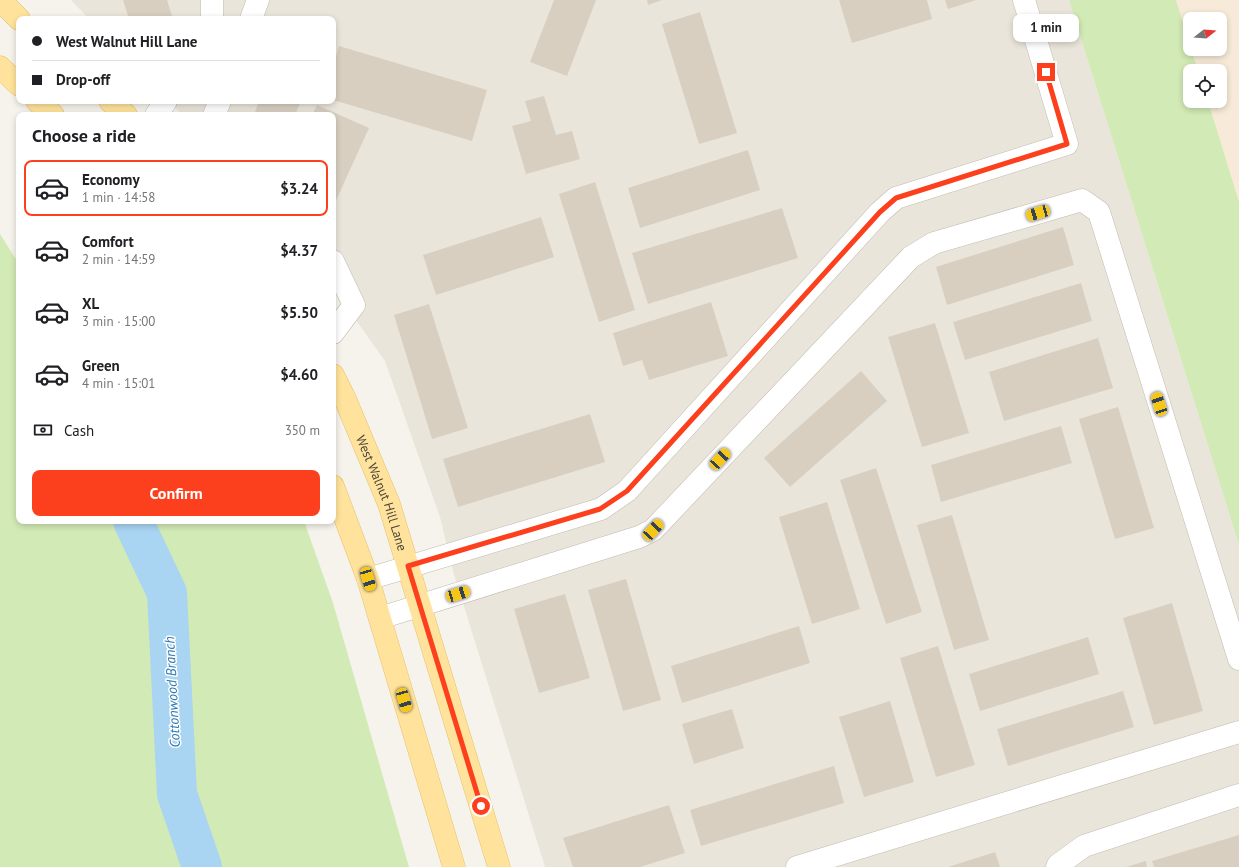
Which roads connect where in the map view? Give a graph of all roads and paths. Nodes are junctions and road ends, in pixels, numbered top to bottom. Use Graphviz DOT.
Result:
graph roads {
  1 [pos="0,0"];
  2 [pos="212,0"];
  3 [pos="258,0"];
  4 [pos="1024,0"];
  5 [pos="16,16"];
  6 [pos="212,16"];
  7 [pos="252,16"];
  8 [pos="0,67"];
  9 [pos="16,82"];
  10 [pos="40,104"];
  11 [pos="113,104"];
  12 [pos="50,112"];
  13 [pos="123,112"];
  14 [pos="336,267"];
  15 [pos="336,329"];
  16 [pos="336,381"];
  17 [pos="336,494"];
  18 [pos="408,566"];
  19 [pos="368,579"];
  20 [pos="420,606"];
  21 [pos="380,618"];
  22 [pos="1239,659"];
  23 [pos="1239,732"];
  24 [pos="1239,795"];
  25 [pos="454,867"];
  26 [pos="499,867"];
  27 [pos="797,867"];
  28 [pos="1057,867"];
  1 -- 5 [label="main road"];
  2 -- 6 [label="lane"];
  3 -- 7 [label="lane"];
  4 -- 18 [label="lane"];
  8 -- 9 [label="main road"];
  10 -- 12 [label="main road"];
  11 -- 13 [label="main road"];
  14 -- 15 [label="lane"];
  16 -- 18 [label="main road, West Walnut Hill Lane"];
  17 -- 19 [label="main road"];
  18 -- 19 [label="lane"];
  18 -- 20 [label="main road, West Walnut Hill Lane"];
  19 -- 21 [label="main road"];
  20 -- 21 [label="lane"];
  20 -- 22 [label="lane"];
  20 -- 26 [label="main road, West Walnut Hill Lane"];
  21 -- 25 [label="main road"];
  23 -- 27 [label="lane"];
  24 -- 28 [label="lane"];
}
